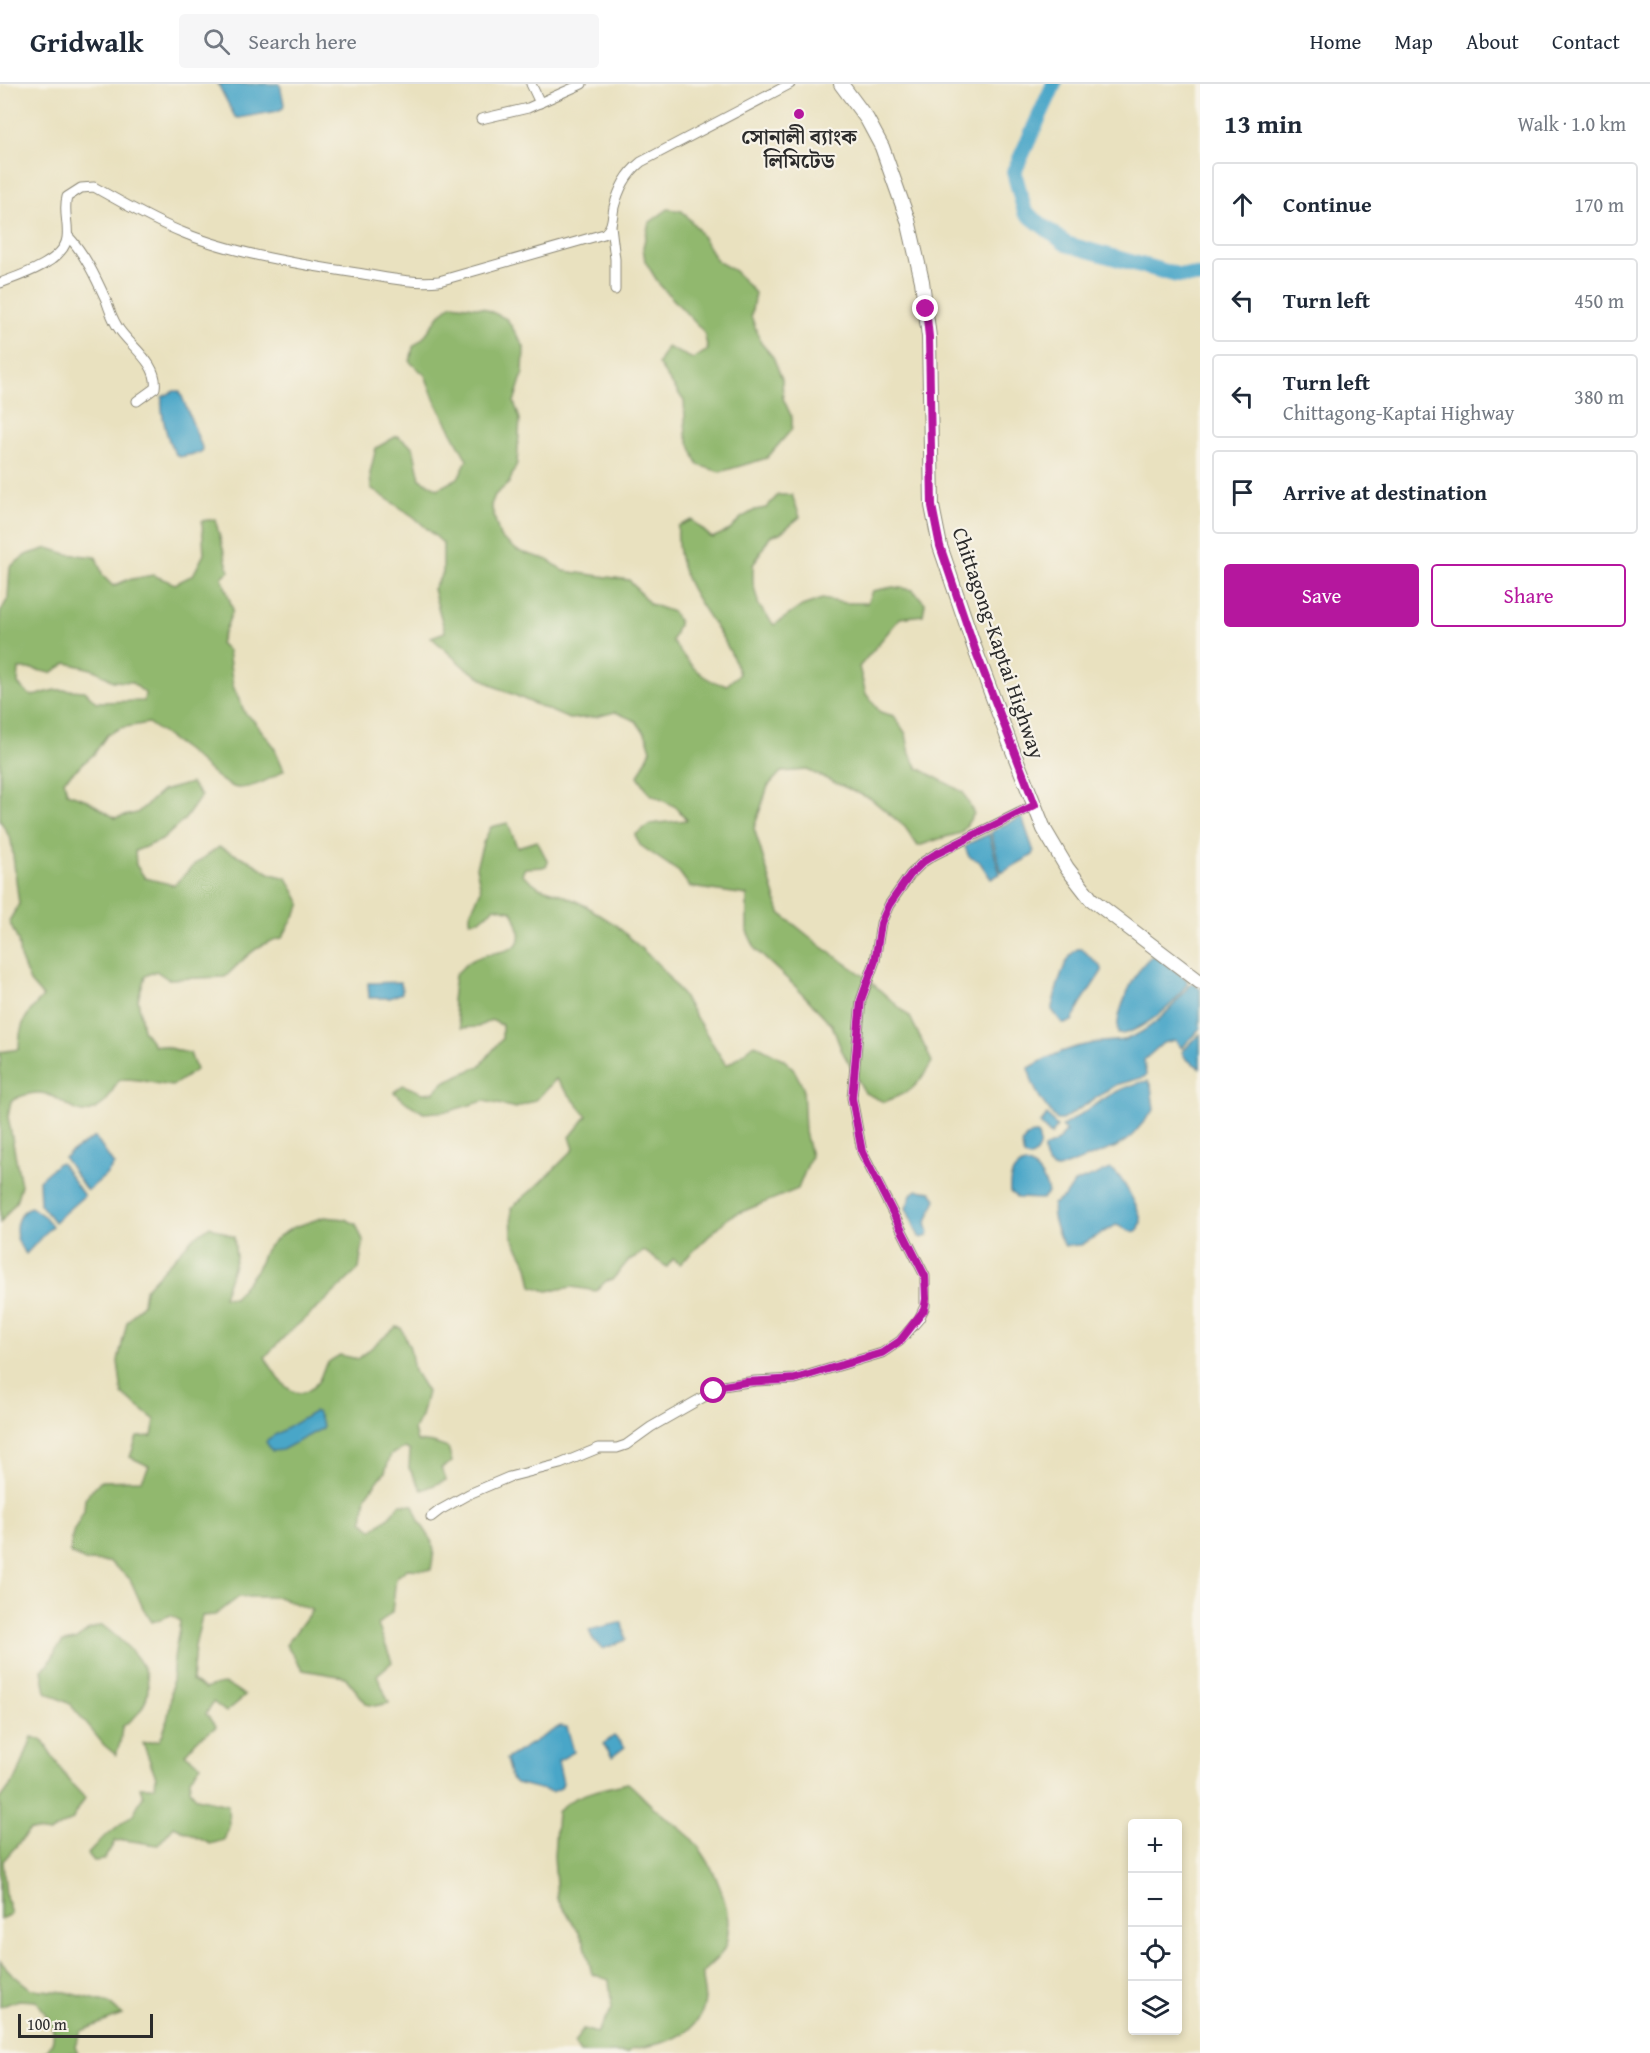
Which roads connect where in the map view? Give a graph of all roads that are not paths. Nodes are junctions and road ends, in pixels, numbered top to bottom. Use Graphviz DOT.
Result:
graph roads {
  1 [pos="531,84"];
  2 [pos="582,84"];
  3 [pos="790,84"];
  4 [pos="841,84"];
  5 [pos="540,103"];
  6 [pos="481,119"];
  7 [pos="611,226"];
  8 [pos="68,236"];
  9 [pos="0,284"];
  10 [pos="615,290"];
  11 [pos="137,401"];
  12 [pos="1035,805"];
  13 [pos="1200,982"];
  14 [pos="431,1517"];
  1 -- 5 [label="street"];
  2 -- 5 [label="street"];
  3 -- 7 [label="street"];
  4 -- 12 [label="main road, Chittagong-Kaptai Highway"];
  5 -- 6 [label="street"];
  7 -- 8 [label="street"];
  7 -- 10 [label="street"];
  8 -- 9 [label="street"];
  8 -- 11 [label="street"];
  12 -- 13 [label="main road, Chittagong-Kaptai Highway"];
  12 -- 14 [label="street"];
}
